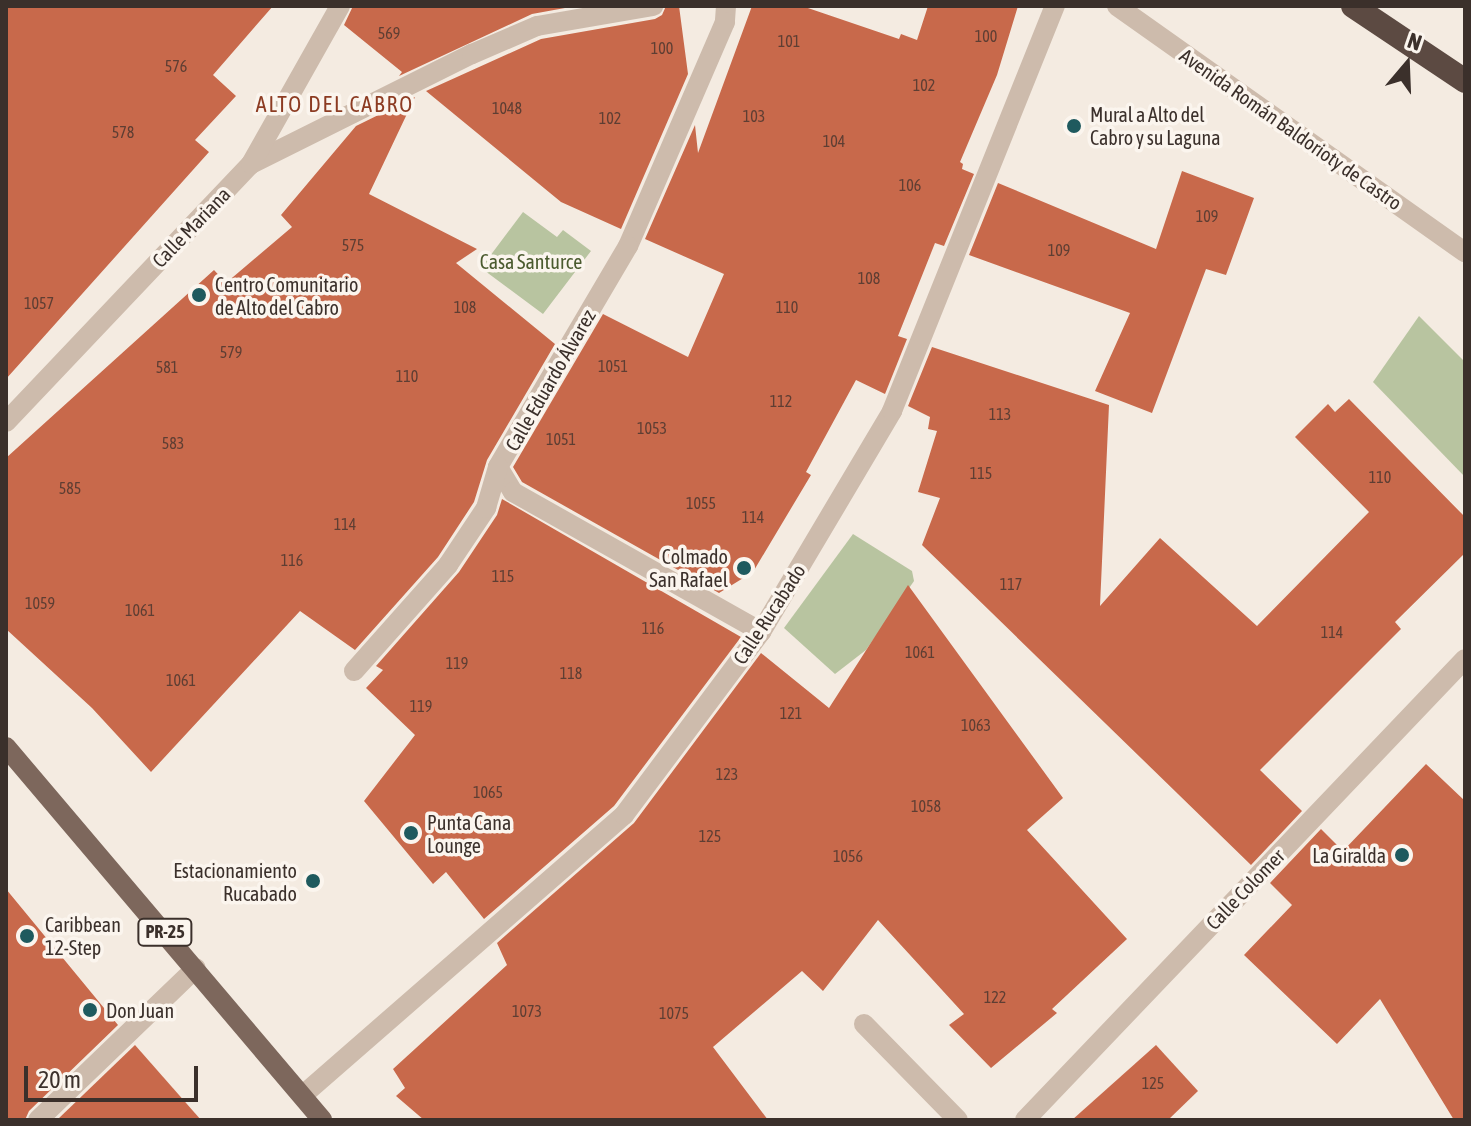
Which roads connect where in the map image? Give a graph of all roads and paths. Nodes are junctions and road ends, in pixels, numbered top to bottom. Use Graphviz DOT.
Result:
graph roads {
  1 [pos="340,6"];
  2 [pos="653,6"];
  3 [pos="726,6"];
  4 [pos="1055,6"];
  5 [pos="1117,6"];
  6 [pos="1353,6"];
  7 [pos="1465,81"];
  8 [pos="251,164"];
  9 [pos="1465,252"];
  10 [pos="6,422"];
  11 [pos="498,467"];
  12 [pos="761,632"];
  13 [pos="1465,659"];
  14 [pos="354,671"];
  15 [pos="6,747"];
  16 [pos="196,968"];
  17 [pos="864,1024"];
  18 [pos="303,1095"];
  19 [pos="38,1120"];
  20 [pos="322,1120"];
  21 [pos="958,1120"];
  22 [pos="1025,1120"];
  1 -- 8 [label="street, Calle Mariana"];
  2 -- 8 [label="street"];
  3 -- 11 [label="street, Calle Eduardo Álvarez"];
  4 -- 12 [label="street, Calle Rucabado"];
  5 -- 9 [label="street, Avenida Román Baldorioty de Castro"];
  6 -- 7 [label="highway"];
  8 -- 10 [label="street, Calle Mariana"];
  11 -- 12 [label="street, Calle Eduardo Álvarez"];
  11 -- 14 [label="street"];
  12 -- 18 [label="street, Calle Rucabado"];
  13 -- 22 [label="street, Calle Colomer"];
  15 -- 16 [label="main road, PR-25"];
  16 -- 18 [label="main road, PR-25"];
  16 -- 19 [label="street"];
  17 -- 21 [label="street"];
  18 -- 20 [label="main road, PR-25"];
}
